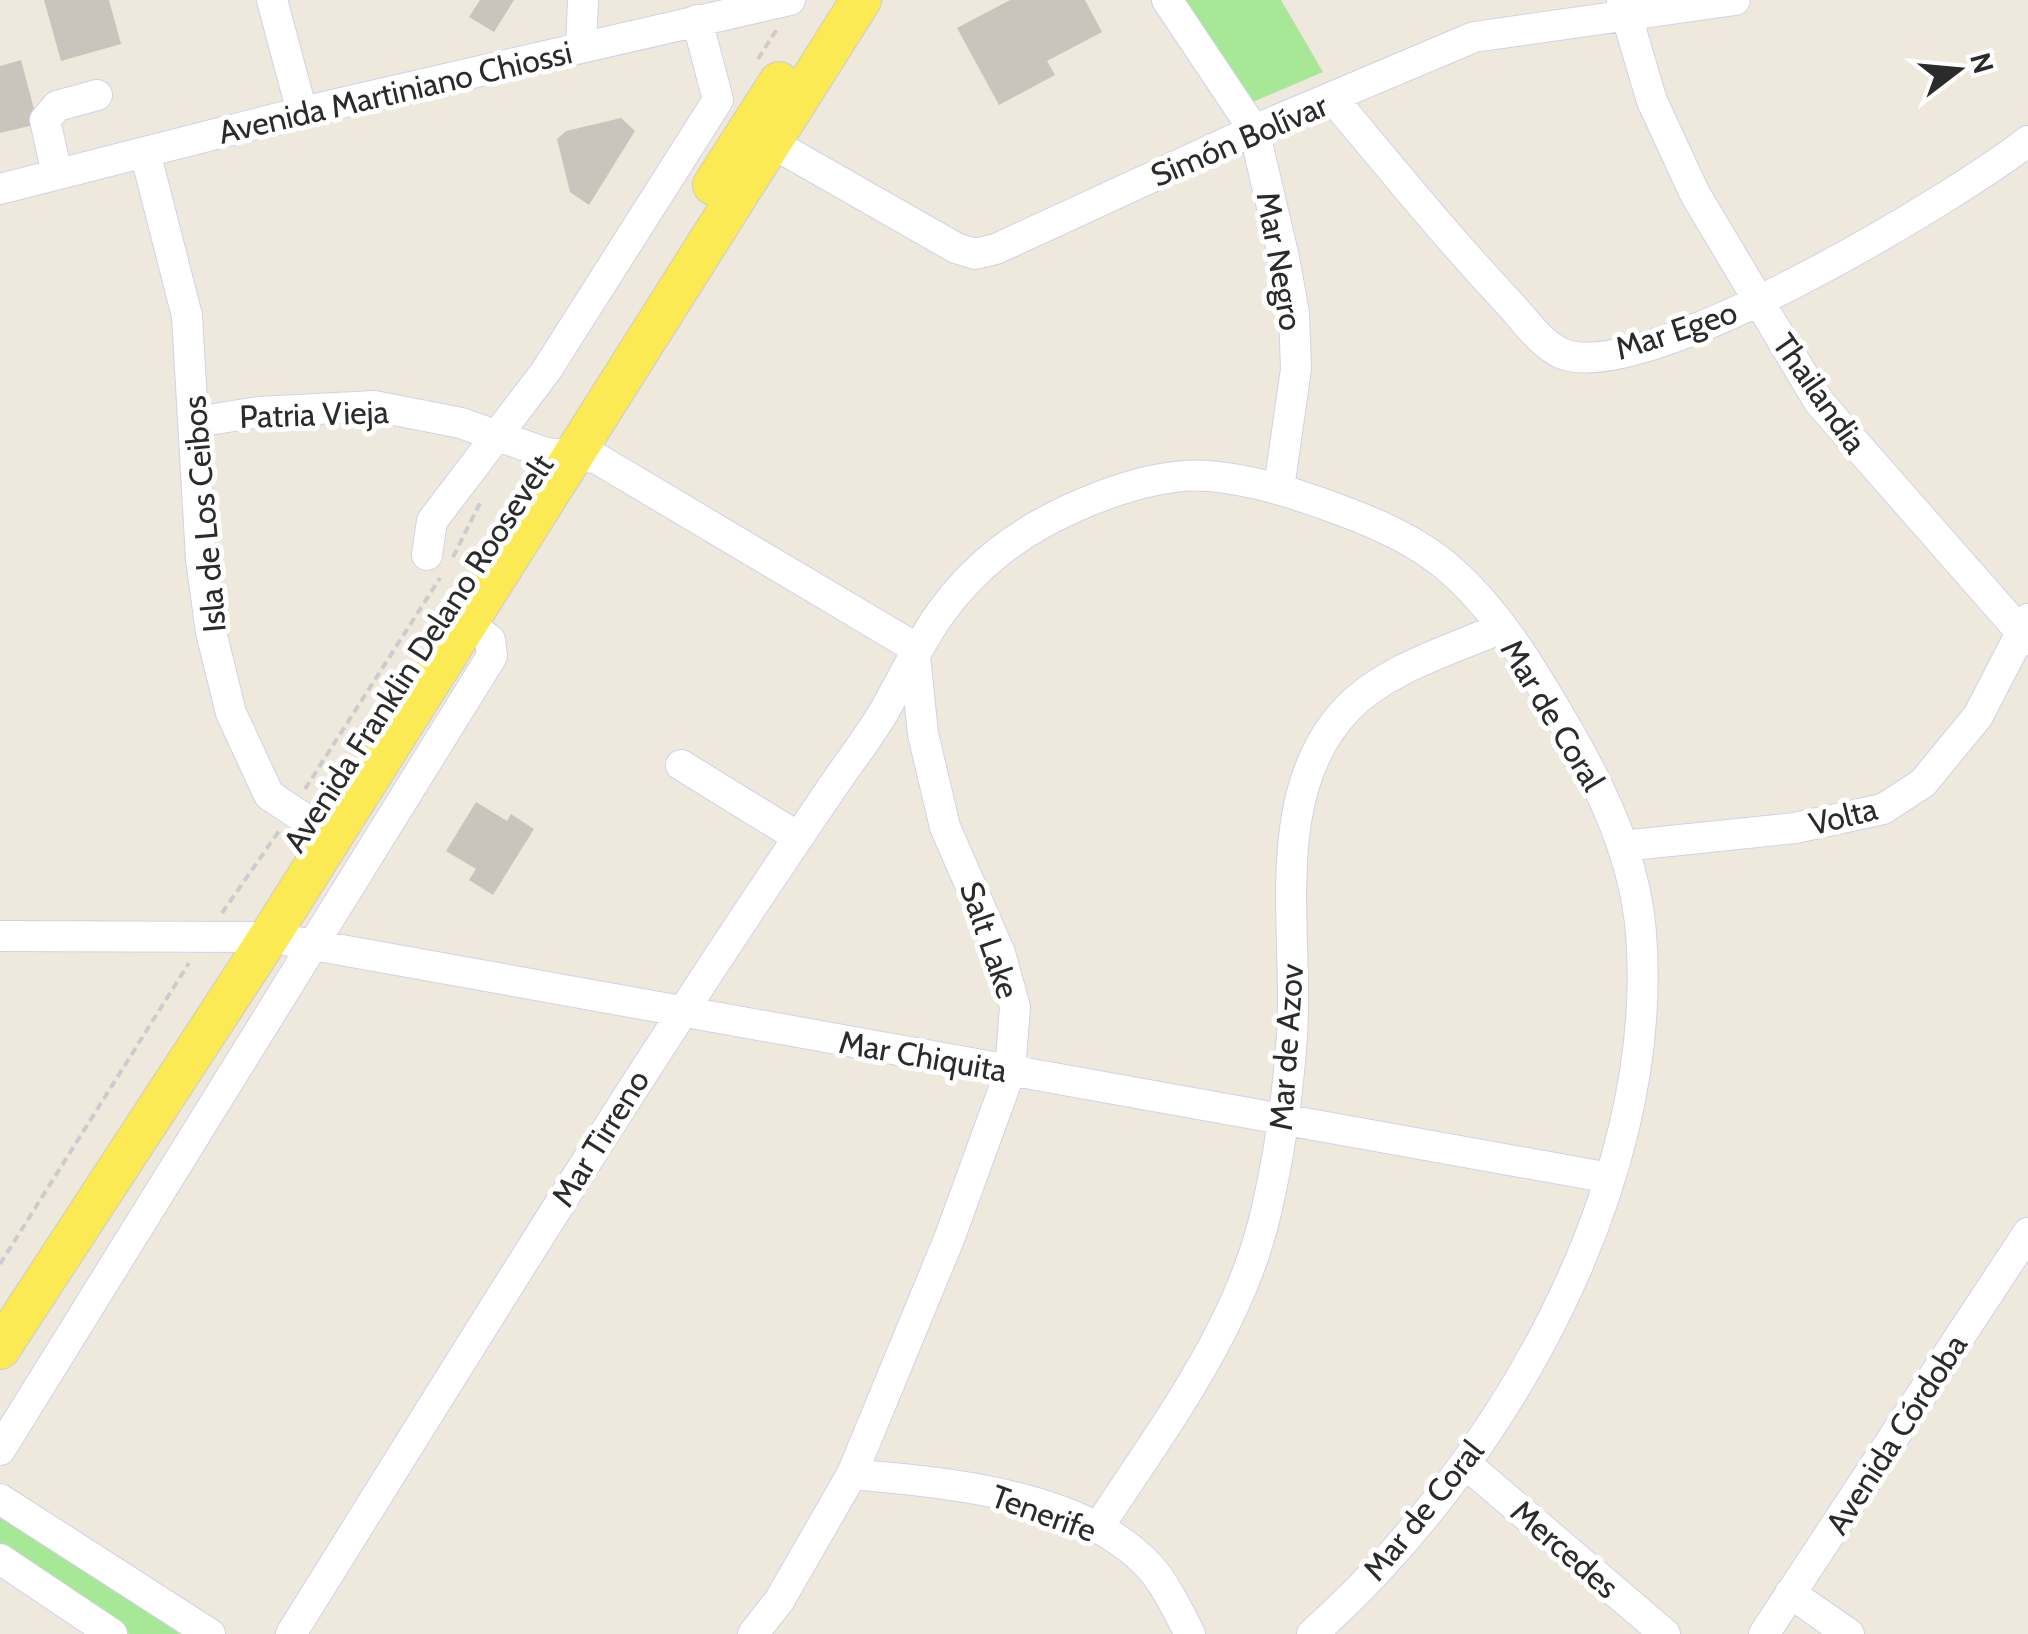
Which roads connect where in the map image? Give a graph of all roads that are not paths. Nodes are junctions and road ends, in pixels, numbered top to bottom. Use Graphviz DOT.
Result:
graph roads {
  1 [pos="272,0"];
  2 [pos="583,0"];
  3 [pos="834,0"];
  4 [pos="862,0"];
  5 [pos="1167,0"];
  6 [pos="1735,0"];
  7 [pos="788,7"];
  8 [pos="1624,7"];
  9 [pos="698,20"];
  10 [pos="581,47"];
  11 [pos="97,95"];
  12 [pos="1334,100"];
  13 [pos="302,112"];
  14 [pos="1254,130"];
  15 [pos="2028,141"];
  16 [pos="772,143"];
  17 [pos="145,152"];
  18 [pos="56,174"];
  19 [pos="0,188"];
  20 [pos="1759,303"];
  21 [pos="194,422"];
  22 [pos="496,438"];
  23 [pos="560,454"];
  24 [pos="1279,488"];
  25 [pos="427,555"];
  26 [pos="468,623"];
  27 [pos="1501,628"];
  28 [pos="2025,631"];
  29 [pos="914,648"];
  30 [pos="681,765"];
  31 [pos="311,824"];
  32 [pos="798,838"];
  33 [pos="1622,846"];
  34 [pos="0,936"];
  35 [pos="237,936"];
  36 [pos="315,946"];
  37 [pos="678,1012"];
  38 [pos="1010,1072"];
  39 [pos="1283,1122"];
  40 [pos="1610,1178"];
  41 [pos="2028,1233"];
  42 [pos="0,1304"];
  43 [pos="0,1349"];
  44 [pos="0,1450"];
  45 [pos="1466,1464"];
  46 [pos="852,1474"];
  47 [pos="0,1498"];
  48 [pos="1098,1528"];
  49 [pos="0,1560"];
  50 [pos="1790,1594"];
  51 [pos="112,1634"];
  52 [pos="210,1634"];
  53 [pos="291,1634"];
  54 [pos="753,1634"];
  55 [pos="1190,1634"];
  56 [pos="1312,1634"];
  57 [pos="1665,1634"];
  58 [pos="1764,1634"];
  59 [pos="1849,1634"];
  1 -- 13 [label="street"];
  2 -- 10 [label="street"];
  3 -- 23 [label="main road, Avenida Franklin Delano Roosevelt"];
  4 -- 16 [label="main road, Avenida Franklin Delano Roosevelt"];
  5 -- 14 [label="street, Mar Negro"];
  6 -- 8 [label="street, Simón Bolívar"];
  7 -- 9 [label="street, Avenida Martiniano Chiossi"];
  8 -- 12 [label="street, Simón Bolívar"];
  8 -- 20 [label="street, Thailandia"];
  9 -- 10 [label="street, Avenida Martiniano Chiossi"];
  9 -- 22 [label="street"];
  10 -- 13 [label="street, Avenida Martiniano Chiossi"];
  11 -- 18 [label="street"];
  12 -- 14 [label="street, Simón Bolívar"];
  12 -- 20 [label="street, Mar Egeo"];
  13 -- 17 [label="street, Avenida Martiniano Chiossi"];
  14 -- 16 [label="street, Simón Bolívar"];
  14 -- 24 [label="street, Mar Negro"];
  15 -- 20 [label="street, Mar Egeo"];
  16 -- 23 [label="main road, Avenida Franklin Delano Roosevelt"];
  17 -- 18 [label="street, Avenida Martiniano Chiossi"];
  17 -- 21 [label="street, Isla de Los Ceibos"];
  18 -- 19 [label="street, Avenida Martiniano Chiossi"];
  20 -- 28 [label="street, Thailandia"];
  21 -- 22 [label="street, Patria Vieja"];
  21 -- 31 [label="street, Isla de Los Ceibos"];
  22 -- 23 [label="street, Patria Vieja"];
  22 -- 25 [label="street"];
  23 -- 26 [label="main road, Avenida Franklin Delano Roosevelt"];
  23 -- 29 [label="street"];
  23 -- 31 [label="main road, Avenida Franklin Delano Roosevelt"];
  24 -- 27 [label="street, Mar de Coral"];
  24 -- 29 [label="street, Mar de Coral"];
  26 -- 31 [label="main road, Avenida Franklin Delano Roosevelt"];
  26 -- 36 [label="street, Avenida Franklin Delano Roosevelt"];
  27 -- 33 [label="street, Mar de Coral"];
  27 -- 39 [label="street, Mar de Azov"];
  28 -- 33 [label="street, Volta"];
  29 -- 32 [label="street, Mar Tirreno"];
  29 -- 38 [label="street, Salt Lake"];
  30 -- 32 [label="street"];
  31 -- 35 [label="main road, Avenida Franklin Delano Roosevelt"];
  32 -- 37 [label="street, Mar Tirreno"];
  33 -- 40 [label="street, Mar de Coral"];
  34 -- 35 [label="street, Mar Chiquita"];
  35 -- 36 [label="street, Mar Chiquita"];
  35 -- 42 [label="main road, Avenida Franklin Delano Roosevelt"];
  35 -- 43 [label="main road, Avenida Franklin Delano Roosevelt"];
  36 -- 37 [label="street, Mar Chiquita"];
  36 -- 44 [label="street, Avenida Franklin Delano Roosevelt"];
  37 -- 38 [label="street, Mar Chiquita"];
  37 -- 53 [label="street, Mar Tirreno"];
  38 -- 39 [label="street, Mar Chiquita"];
  38 -- 46 [label="street, Salt Lake"];
  39 -- 40 [label="street, Mar Chiquita"];
  39 -- 48 [label="street, Mar de Azov"];
  40 -- 45 [label="street, Mar de Coral"];
  41 -- 50 [label="street, Avenida Córdoba"];
  45 -- 56 [label="street, Mar de Coral"];
  45 -- 57 [label="street, Mercedes"];
  46 -- 48 [label="street, Tenerife"];
  46 -- 54 [label="street, Salt Lake"];
  47 -- 52 [label="street"];
  48 -- 55 [label="street, Tenerife"];
  49 -- 51 [label="street"];
  50 -- 58 [label="street, Avenida Córdoba"];
  50 -- 59 [label="street"];
}
